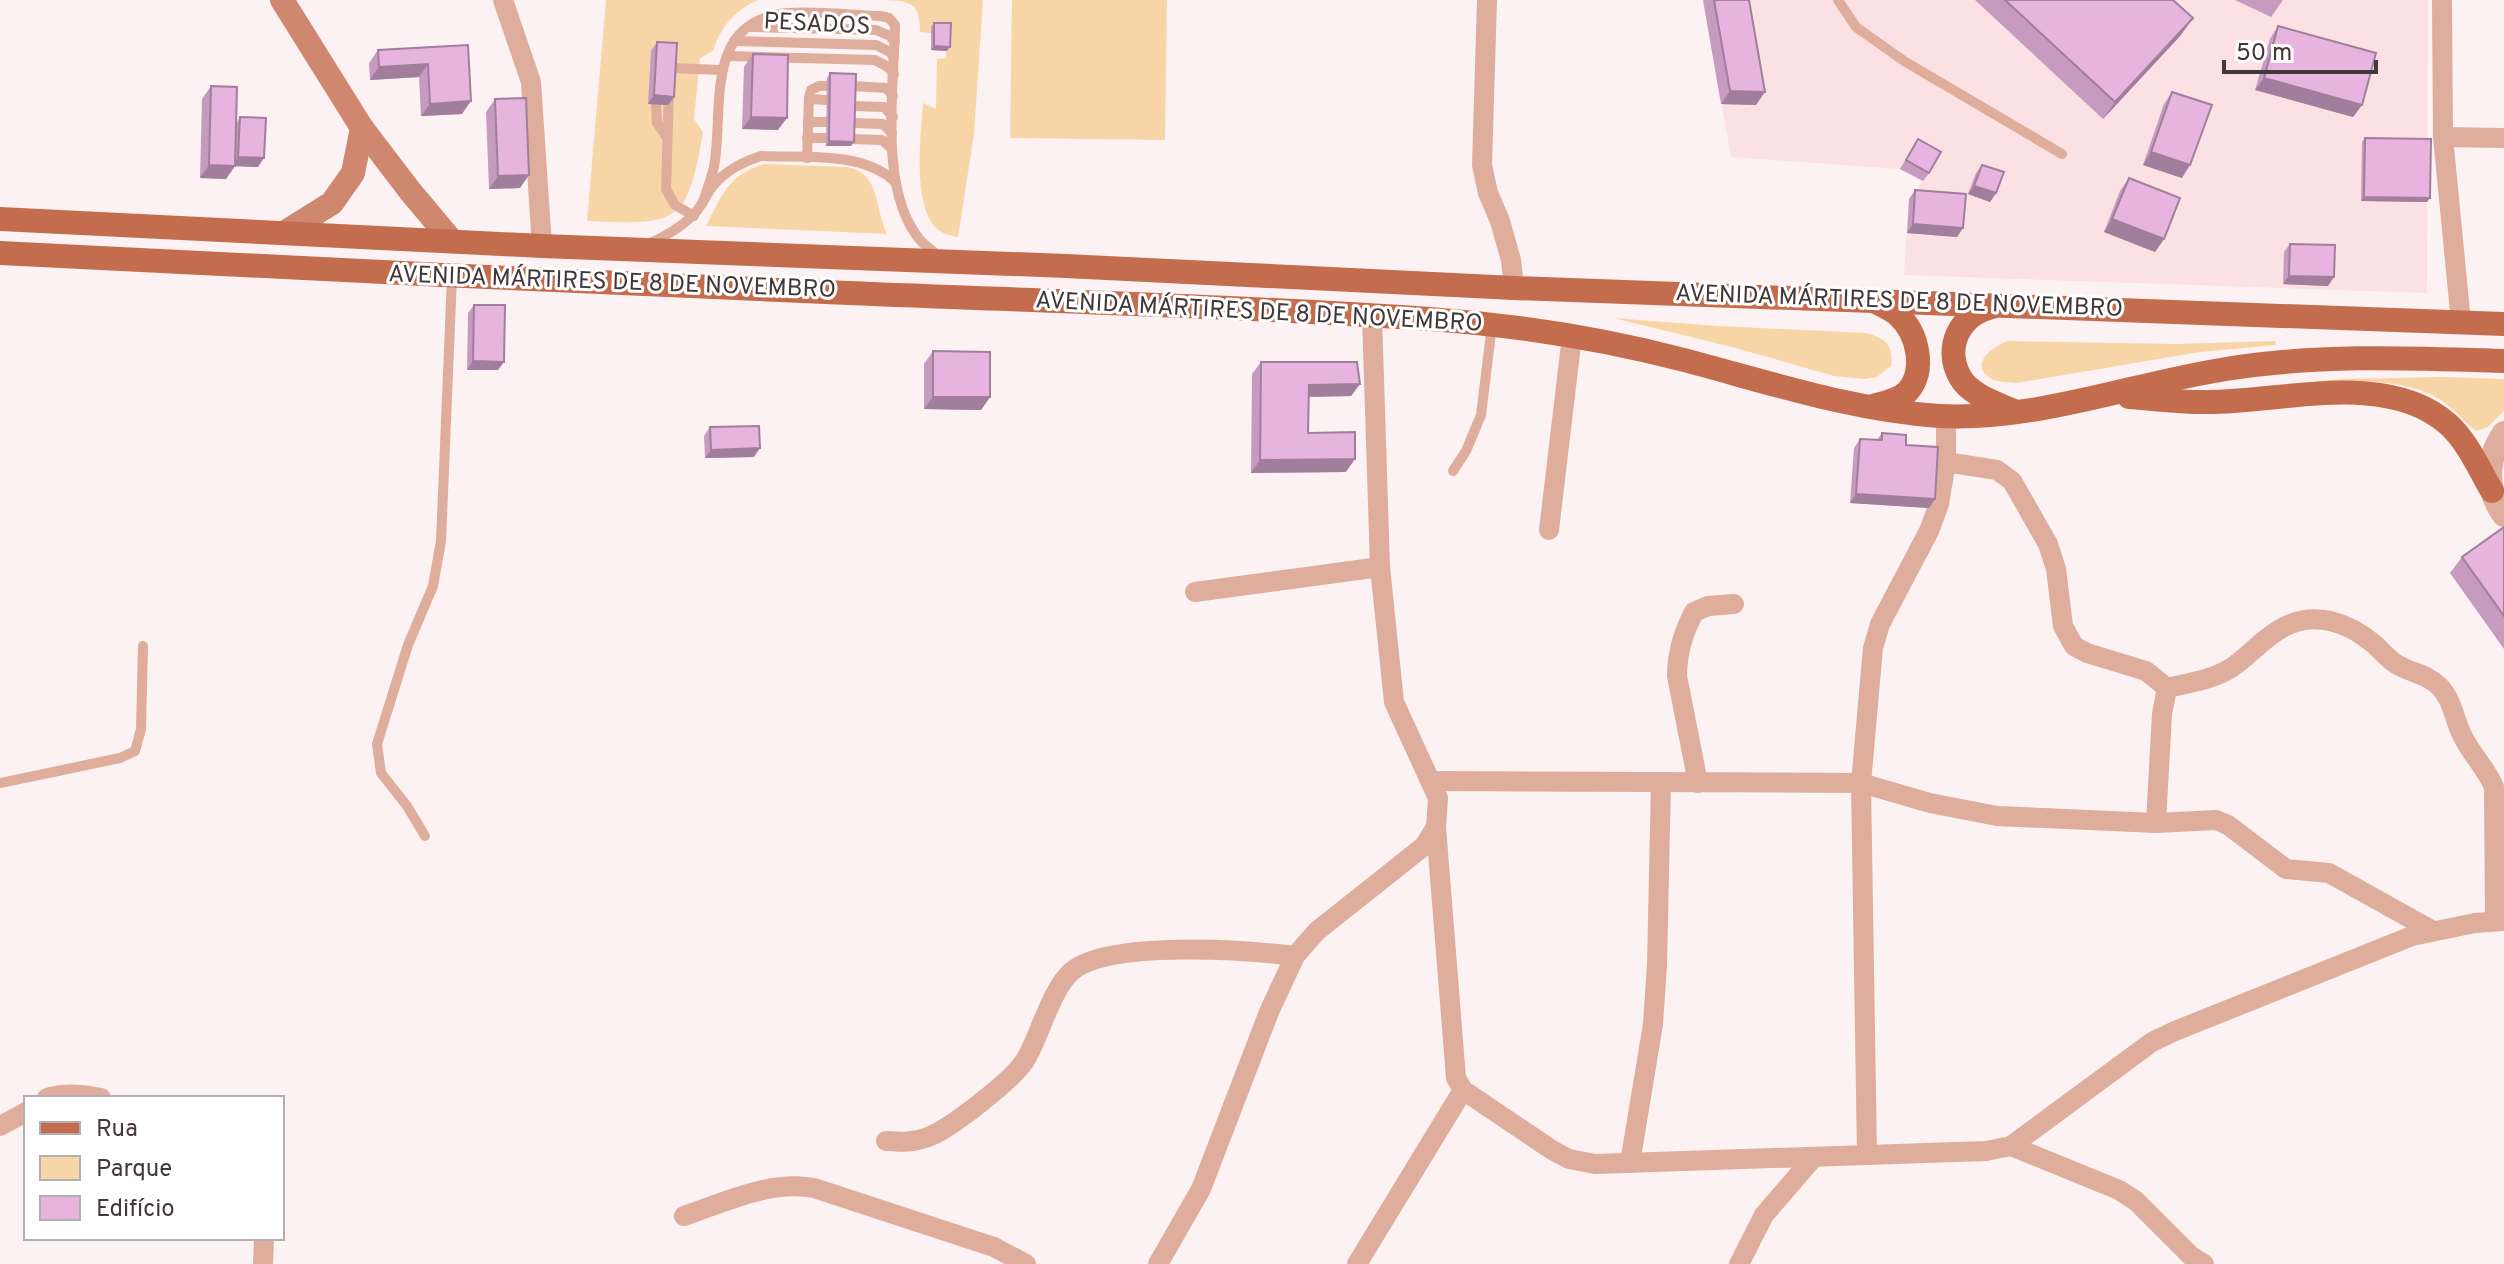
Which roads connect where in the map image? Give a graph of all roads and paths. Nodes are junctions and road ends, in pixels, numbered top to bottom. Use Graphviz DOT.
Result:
graph roads {
  1 [pos="282,0"];
  2 [pos="503,0"];
  3 [pos="1487,0"];
  4 [pos="1838,0"];
  5 [pos="2442,0"];
  6 [pos="734,41"];
  7 [pos="727,56"];
  8 [pos="894,58"];
  9 [pos="722,70"];
  10 [pos="894,74"];
  11 [pos="656,104"];
  12 [pos="827,112"];
  13 [pos="852,112"];
  14 [pos="809,115"];
  15 [pos="893,122"];
  16 [pos="362,128"];
  17 [pos="667,137"];
  18 [pos="2443,137"];
  19 [pos="2504,138"];
  20 [pos="2062,154"];
  21 [pos="807,158"];
  22 [pos="894,181"];
  23 [pos="703,202"];
  24 [pos="694,216"];
  25 [pos="0,219"];
  26 [pos="284,233"];
  27 [pos="452,241"];
  28 [pos="542,246"];
  29 [pos="635,250"];
  30 [pos="0,253"];
  31 [pos="945,261"];
  32 [pos="452,277"];
  33 [pos="1514,288"];
  34 [pos="1875,302"];
  35 [pos="1994,306"];
  36 [pos="1372,316"];
  37 [pos="2461,322"];
  38 [pos="2504,324"];
  39 [pos="1492,325"];
  40 [pos="1572,336"];
  41 [pos="2504,361"];
  42 [pos="2107,395"];
  43 [pos="1871,407"];
  44 [pos="2016,412"];
  45 [pos="1946,416"];
  46 [pos="2504,433"];
  47 [pos="1946,462"];
  48 [pos="1453,471"];
  49 [pos="2492,491"];
  50 [pos="2504,515"];
  51 [pos="1549,530"];
  52 [pos="1380,567"];
  53 [pos="1195,592"];
  54 [pos="1734,604"];
  55 [pos="143,646"];
  56 [pos="2167,688"];
  57 [pos="1432,781"];
  58 [pos="1661,782"];
  59 [pos="0,783"];
  60 [pos="1698,783"];
  61 [pos="1861,783"];
  62 [pos="2156,823"];
  63 [pos="1436,827"];
  64 [pos="425,836"];
  65 [pos="2500,921"];
  66 [pos="2433,931"];
  67 [pos="1295,956"];
  68 [pos="1463,1090"];
  69 [pos="54,1096"];
  70 [pos="91,1096"];
  71 [pos="24,1113"];
  72 [pos="0,1126"];
  73 [pos="886,1141"];
  74 [pos="2011,1146"];
  75 [pos="1867,1155"];
  76 [pos="1814,1157"];
  77 [pos="1630,1163"];
  78 [pos="684,1216"];
  79 [pos="264,1240"];
  80 [pos="994,1256"];
  81 [pos="263,1264"];
  82 [pos="1026,1264"];
  83 [pos="1158,1264"];
  84 [pos="1357,1264"];
  85 [pos="1739,1264"];
  86 [pos="2204,1264"];
  1 -- 16 [label="main road"];
  2 -- 28 [label="street"];
  3 -- 33 [label="street"];
  4 -- 20 [label="lane"];
  5 -- 18 [label="street"];
  6 -- 7 [label="lane, PESADOS"];
  6 -- 8 [label="lane, PESADOS"];
  6 -- 8 [label="lane, PESADOS"];
  7 -- 9 [label="lane, PESADOS"];
  7 -- 10 [label="lane, PESADOS"];
  8 -- 10 [label="lane, PESADOS"];
  9 -- 17 [label="lane"];
  9 -- 23 [label="lane, PESADOS"];
  10 -- 15 [label="lane, PESADOS"];
  11 -- 17 [label="lane"];
  12 -- 14 [label="lane"];
  12 -- 14 [label="lane"];
  12 -- 14 [label="lane"];
  13 -- 15 [label="lane"];
  13 -- 15 [label="lane"];
  13 -- 15 [label="lane"];
  13 -- 15 [label="lane"];
  14 -- 21 [label="lane"];
  15 -- 22 [label="lane, PESADOS"];
  16 -- 26 [label="main road"];
  16 -- 27 [label="main road"];
  17 -- 24 [label="lane"];
  18 -- 19 [label="street"];
  18 -- 37 [label="street"];
  21 -- 22 [label="lane"];
  21 -- 23 [label="lane"];
  22 -- 31 [label="lane, PESADOS"];
  23 -- 24 [label="lane"];
  24 -- 29 [label="lane"];
  25 -- 26 [label="main road, AVENIDA MÁRTIRES DE 8 DE NOVEMBRO"];
  26 -- 27 [label="main road, AVENIDA MÁRTIRES DE 8 DE NOVEMBRO"];
  27 -- 28 [label="main road, AVENIDA MÁRTIRES DE 8 DE NOVEMBRO"];
  28 -- 29 [label="main road, AVENIDA MÁRTIRES DE 8 DE NOVEMBRO"];
  29 -- 31 [label="main road, AVENIDA MÁRTIRES DE 8 DE NOVEMBRO"];
  30 -- 32 [label="main road, AVENIDA MÁRTIRES DE 8 DE NOVEMBRO"];
  31 -- 33 [label="main road, AVENIDA MÁRTIRES DE 8 DE NOVEMBRO"];
  32 -- 36 [label="main road, AVENIDA MÁRTIRES DE 8 DE NOVEMBRO"];
  32 -- 64 [label="lane"];
  33 -- 34 [label="main road, AVENIDA MÁRTIRES DE 8 DE NOVEMBRO"];
  34 -- 35 [label="main road, AVENIDA MÁRTIRES DE 8 DE NOVEMBRO"];
  34 -- 43 [label="main road"];
  35 -- 37 [label="main road, AVENIDA MÁRTIRES DE 8 DE NOVEMBRO"];
  35 -- 44 [label="main road"];
  36 -- 39 [label="main road, AVENIDA MÁRTIRES DE 8 DE NOVEMBRO"];
  36 -- 52 [label="street"];
  37 -- 38 [label="main road, AVENIDA MÁRTIRES DE 8 DE NOVEMBRO"];
  39 -- 40 [label="main road, AVENIDA MÁRTIRES DE 8 DE NOVEMBRO"];
  39 -- 48 [label="lane"];
  40 -- 43 [label="main road, AVENIDA MÁRTIRES DE 8 DE NOVEMBRO"];
  40 -- 51 [label="street"];
  41 -- 42 [label="main road, AVENIDA MÁRTIRES DE 8 DE NOVEMBRO"];
  42 -- 44 [label="main road, AVENIDA MÁRTIRES DE 8 DE NOVEMBRO"];
  42 -- 49 [label="main road"];
  43 -- 45 [label="main road, AVENIDA MÁRTIRES DE 8 DE NOVEMBRO"];
  44 -- 45 [label="main road, AVENIDA MÁRTIRES DE 8 DE NOVEMBRO"];
  45 -- 47 [label="street"];
  46 -- 49 [label="street"];
  47 -- 56 [label="street"];
  47 -- 61 [label="street"];
  49 -- 50 [label="street"];
  52 -- 53 [label="street"];
  52 -- 57 [label="street"];
  54 -- 60 [label="street"];
  55 -- 59 [label="lane"];
  56 -- 62 [label="street"];
  56 -- 65 [label="street"];
  57 -- 58 [label="street"];
  57 -- 63 [label="street"];
  58 -- 60 [label="street"];
  58 -- 77 [label="street"];
  60 -- 61 [label="street"];
  61 -- 62 [label="street"];
  61 -- 75 [label="street"];
  62 -- 66 [label="street"];
  63 -- 67 [label="street"];
  63 -- 68 [label="street"];
  65 -- 66 [label="street"];
  66 -- 74 [label="street"];
  67 -- 73 [label="street"];
  67 -- 83 [label="street"];
  68 -- 77 [label="street"];
  68 -- 84 [label="street"];
  69 -- 70 [label="street"];
  71 -- 72 [label="street"];
  74 -- 75 [label="street"];
  74 -- 86 [label="street"];
  75 -- 76 [label="street"];
  76 -- 77 [label="street"];
  76 -- 85 [label="street"];
  78 -- 80 [label="street"];
  79 -- 81 [label="street"];
  80 -- 82 [label="street"];
}
